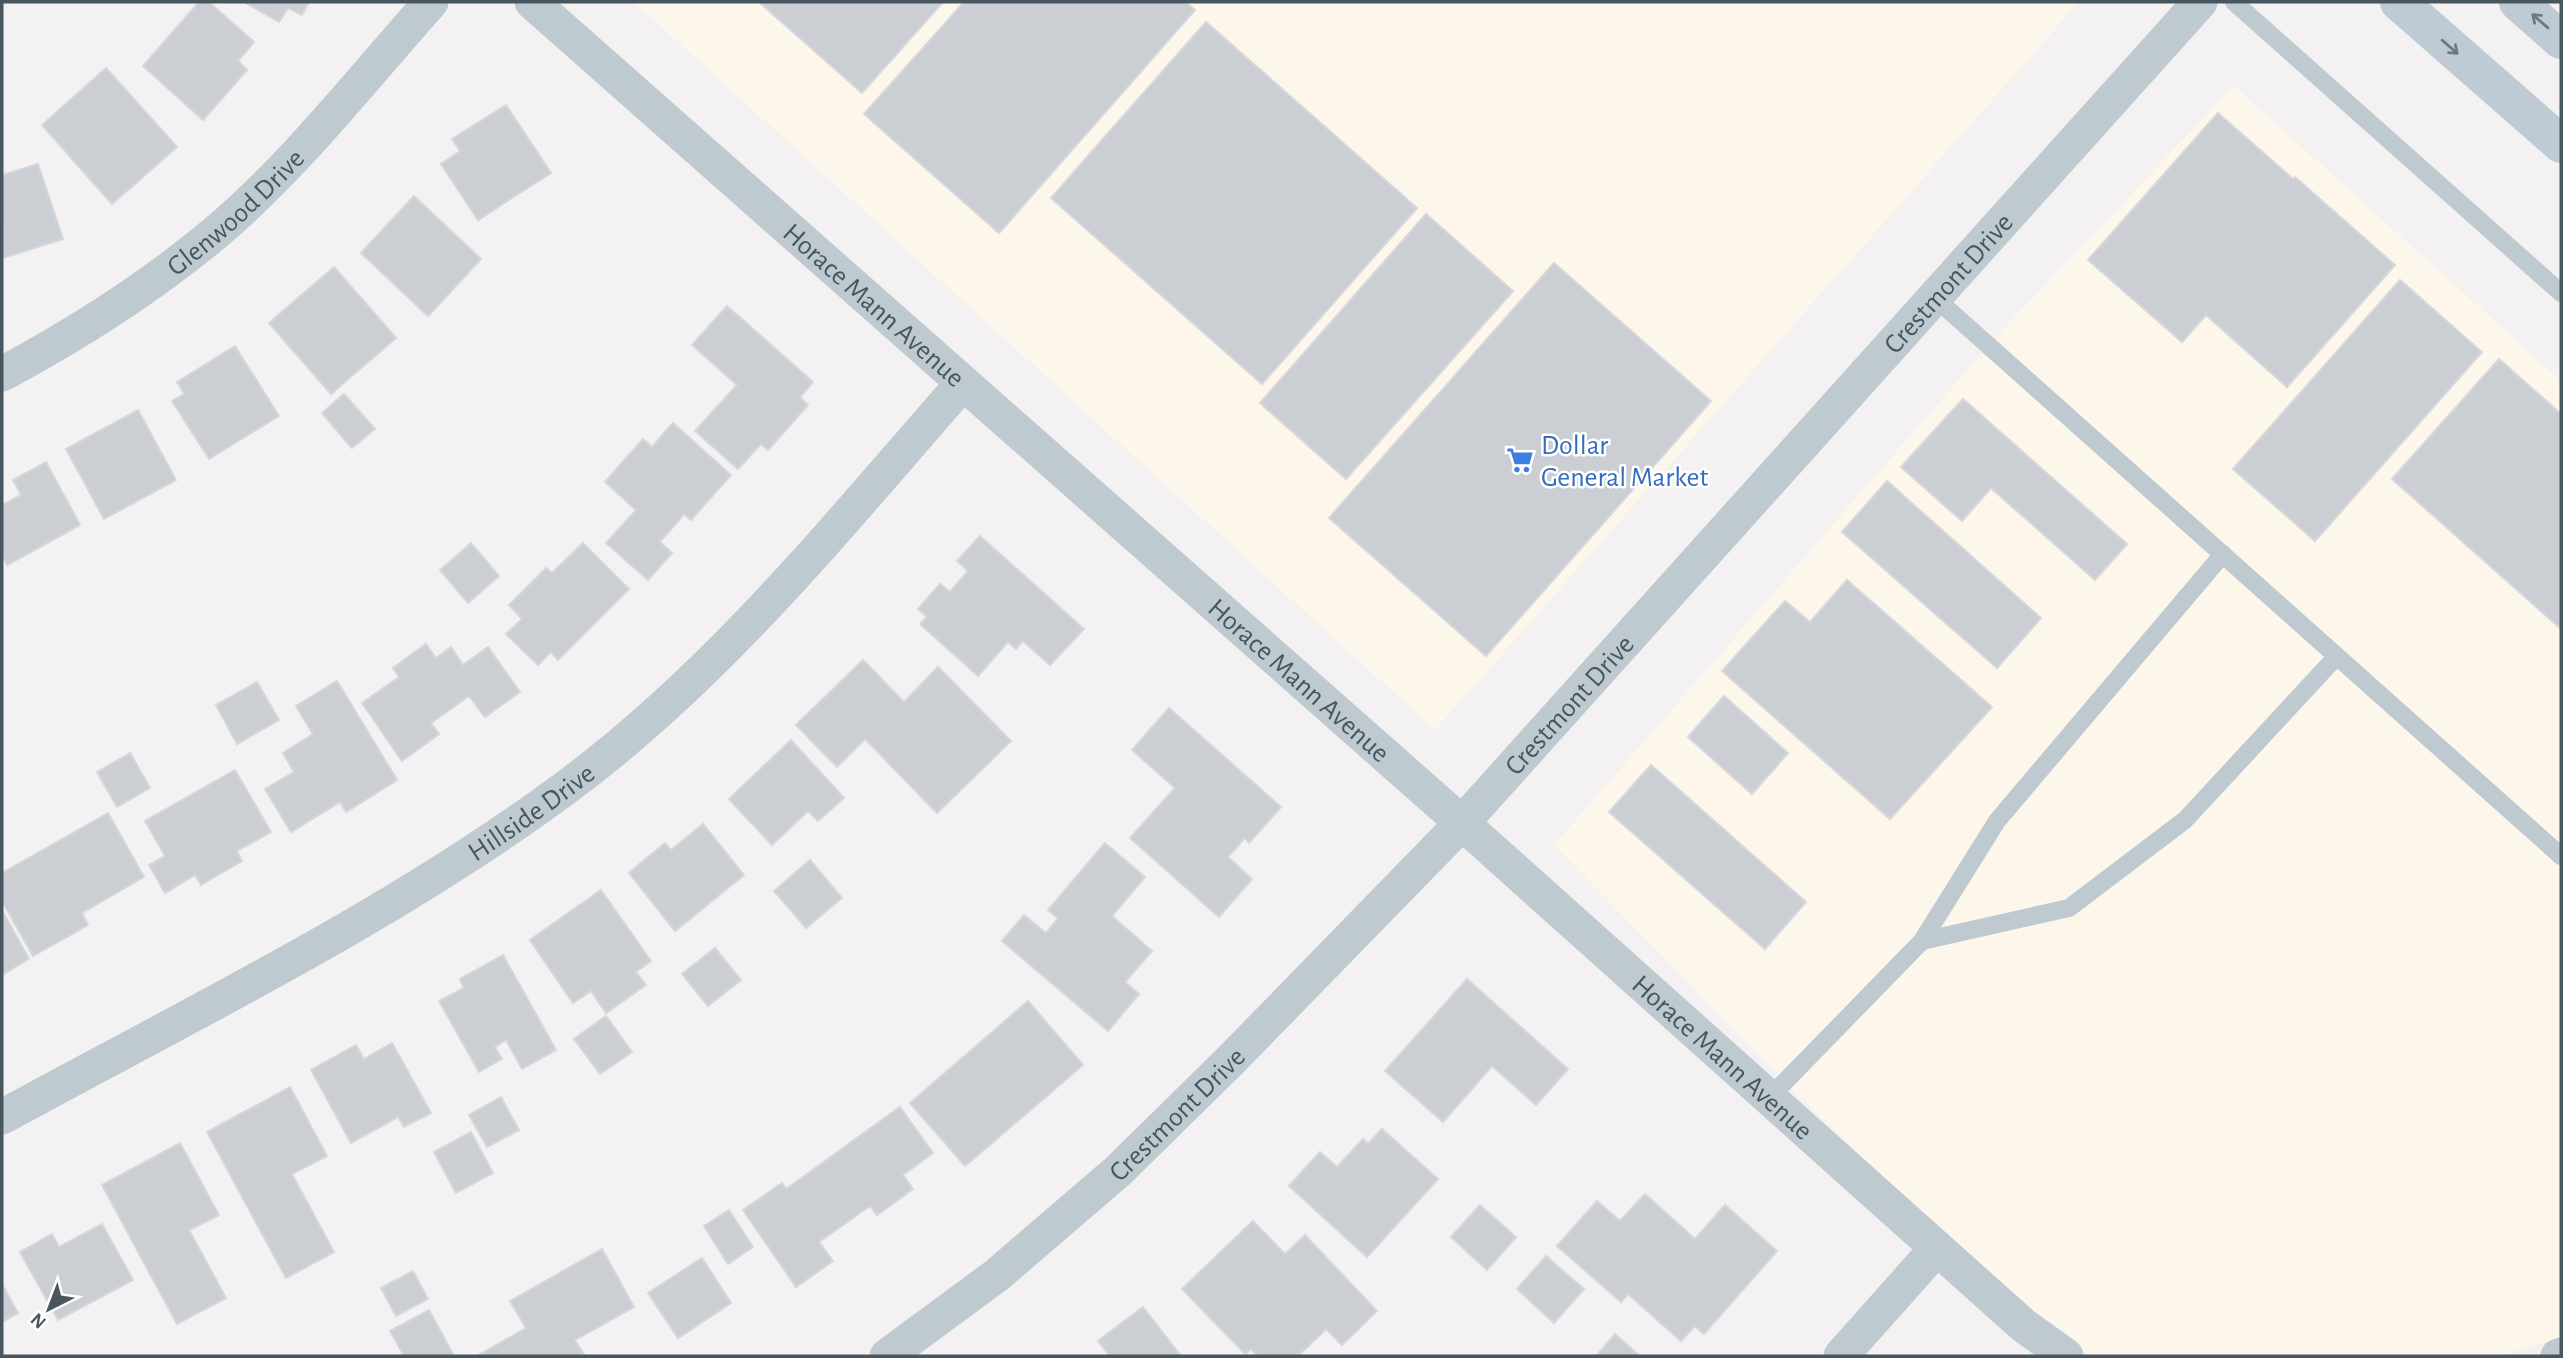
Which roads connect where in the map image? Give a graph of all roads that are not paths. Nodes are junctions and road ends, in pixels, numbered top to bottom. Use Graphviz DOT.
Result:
graph roads {
  1 [pos="431,2"];
  2 [pos="532,2"];
  3 [pos="2200,2"];
  4 [pos="2234,2"];
  5 [pos="2399,2"];
  6 [pos="2518,2"];
  7 [pos="2561,40"];
  8 [pos="2561,144"];
  9 [pos="2561,293"];
  10 [pos="1934,297"];
  11 [pos="2,374"];
  12 [pos="962,383"];
  13 [pos="2223,554"];
  14 [pos="2337,656"];
  15 [pos="1462,823"];
  16 [pos="2561,856"];
  17 [pos="1922,940"];
  18 [pos="1769,1098"];
  19 [pos="2,1116"];
  20 [pos="1937,1248"];
  21 [pos="887,1356"];
  22 [pos="1841,1356"];
  23 [pos="2066,1356"];
  1 -- 11 [label="street, Glenwood Drive"];
  2 -- 12 [label="street, Horace Mann Avenue"];
  3 -- 10 [label="street, Crestmont Drive"];
  4 -- 9 [label="lane"];
  5 -- 8 [label="main road, one-way"];
  7 -- 6 [label="main road, one-way"];
  10 -- 13 [label="lane"];
  10 -- 15 [label="street, Crestmont Drive"];
  12 -- 15 [label="street, Horace Mann Avenue"];
  12 -- 19 [label="street, Hillside Drive"];
  13 -- 14 [label="lane"];
  13 -- 17 [label="lane"];
  14 -- 16 [label="lane"];
  14 -- 17 [label="lane"];
  15 -- 18 [label="street, Horace Mann Avenue"];
  15 -- 21 [label="street, Crestmont Drive"];
  17 -- 18 [label="lane"];
  18 -- 20 [label="street, Horace Mann Avenue"];
  20 -- 22 [label="street"];
  20 -- 23 [label="street, Horace Mann Avenue"];
}
